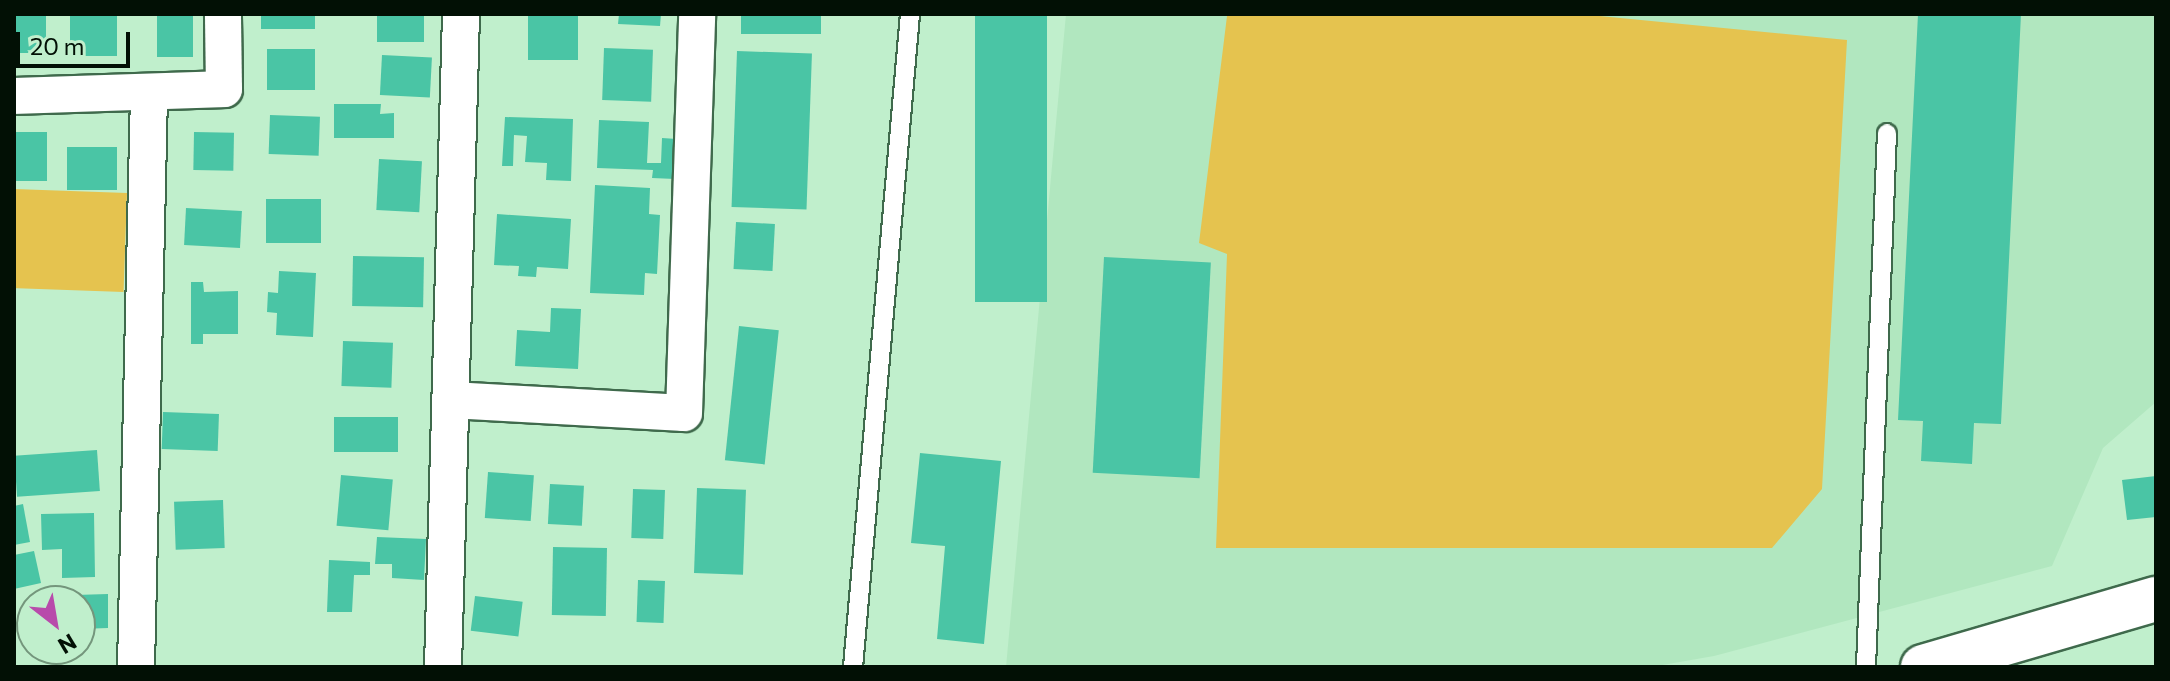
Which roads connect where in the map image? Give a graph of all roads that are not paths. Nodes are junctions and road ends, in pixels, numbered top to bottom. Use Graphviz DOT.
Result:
graph roads {
  1 [pos="223,14"];
  2 [pos="461,14"];
  3 [pos="697,14"];
  4 [pos="910,14"];
  5 [pos="149,93"];
  6 [pos="14,96"];
  7 [pos="1887,133"];
  8 [pos="451,400"];
  9 [pos="2156,599"];
  10 [pos="136,667"];
  11 [pos="443,667"];
  12 [pos="853,667"];
  13 [pos="1866,667"];
  14 [pos="1923,667"];
  1 -- 5 [label="street"];
  2 -- 8 [label="street"];
  3 -- 8 [label="street"];
  4 -- 12 [label="lane"];
  5 -- 6 [label="street"];
  5 -- 10 [label="street"];
  7 -- 13 [label="lane"];
  8 -- 11 [label="street"];
  9 -- 14 [label="street"];
}
